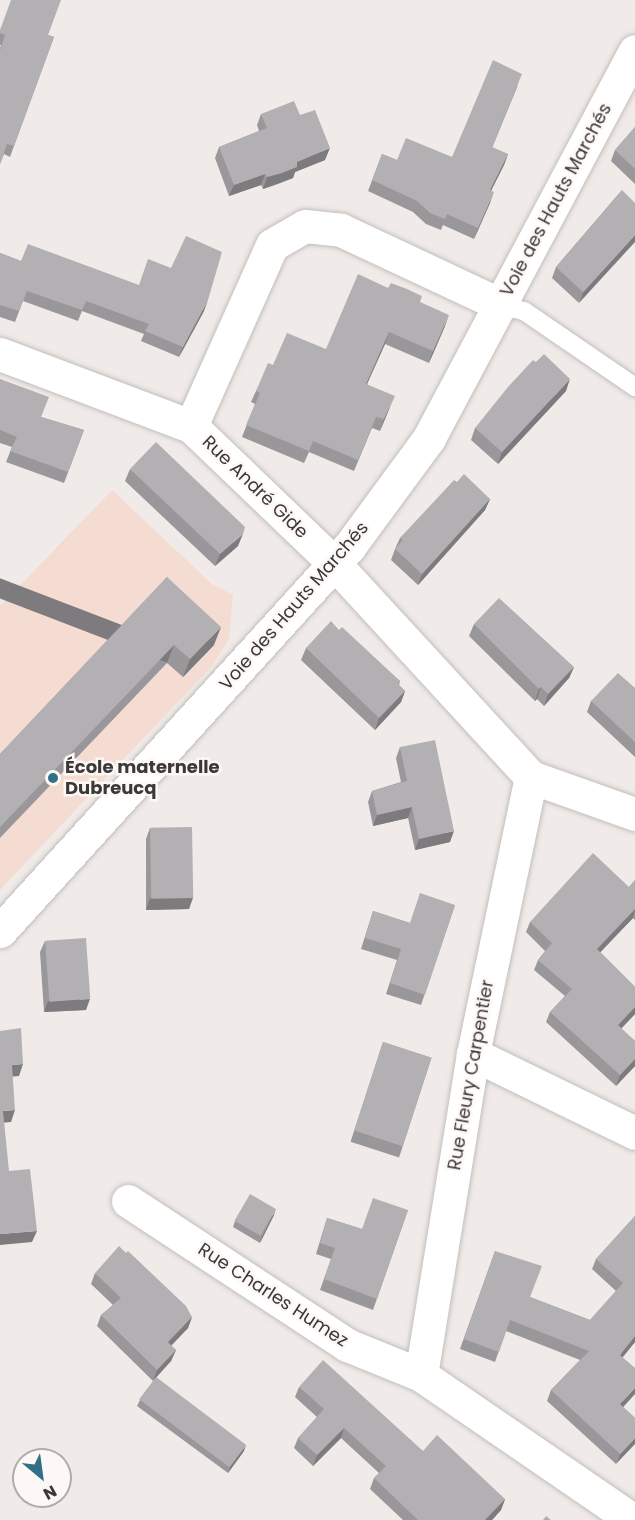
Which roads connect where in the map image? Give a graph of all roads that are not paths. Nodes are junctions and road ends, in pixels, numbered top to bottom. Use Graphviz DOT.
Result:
graph roads {
  1 [pos="635,51"];
  2 [pos="501,305"];
  3 [pos="0,354"];
  4 [pos="635,387"];
  5 [pos="191,426"];
  6 [pos="334,563"];
  7 [pos="531,777"];
  8 [pos="635,814"];
  9 [pos="0,931"];
  10 [pos="472,1054"];
  11 [pos="635,1133"];
  12 [pos="128,1201"];
  13 [pos="421,1375"];
  14 [pos="633,1520"];
  1 -- 2 [label="street, Voie des Hauts Marchés"];
  2 -- 4 [label="lane"];
  2 -- 5 [label="street"];
  2 -- 6 [label="street, Voie des Hauts Marchés"];
  3 -- 5 [label="street, Rue André Gide"];
  5 -- 6 [label="street, Rue André Gide"];
  6 -- 7 [label="street, Rue André Gide"];
  6 -- 9 [label="street, Voie des Hauts Marchés"];
  7 -- 8 [label="street"];
  7 -- 10 [label="street, Rue Fleury Carpentier"];
  10 -- 11 [label="street"];
  10 -- 13 [label="street, Rue Fleury Carpentier"];
  12 -- 13 [label="street, Rue Charles Humez"];
  13 -- 14 [label="street, Rue Charles Humez"];
}
